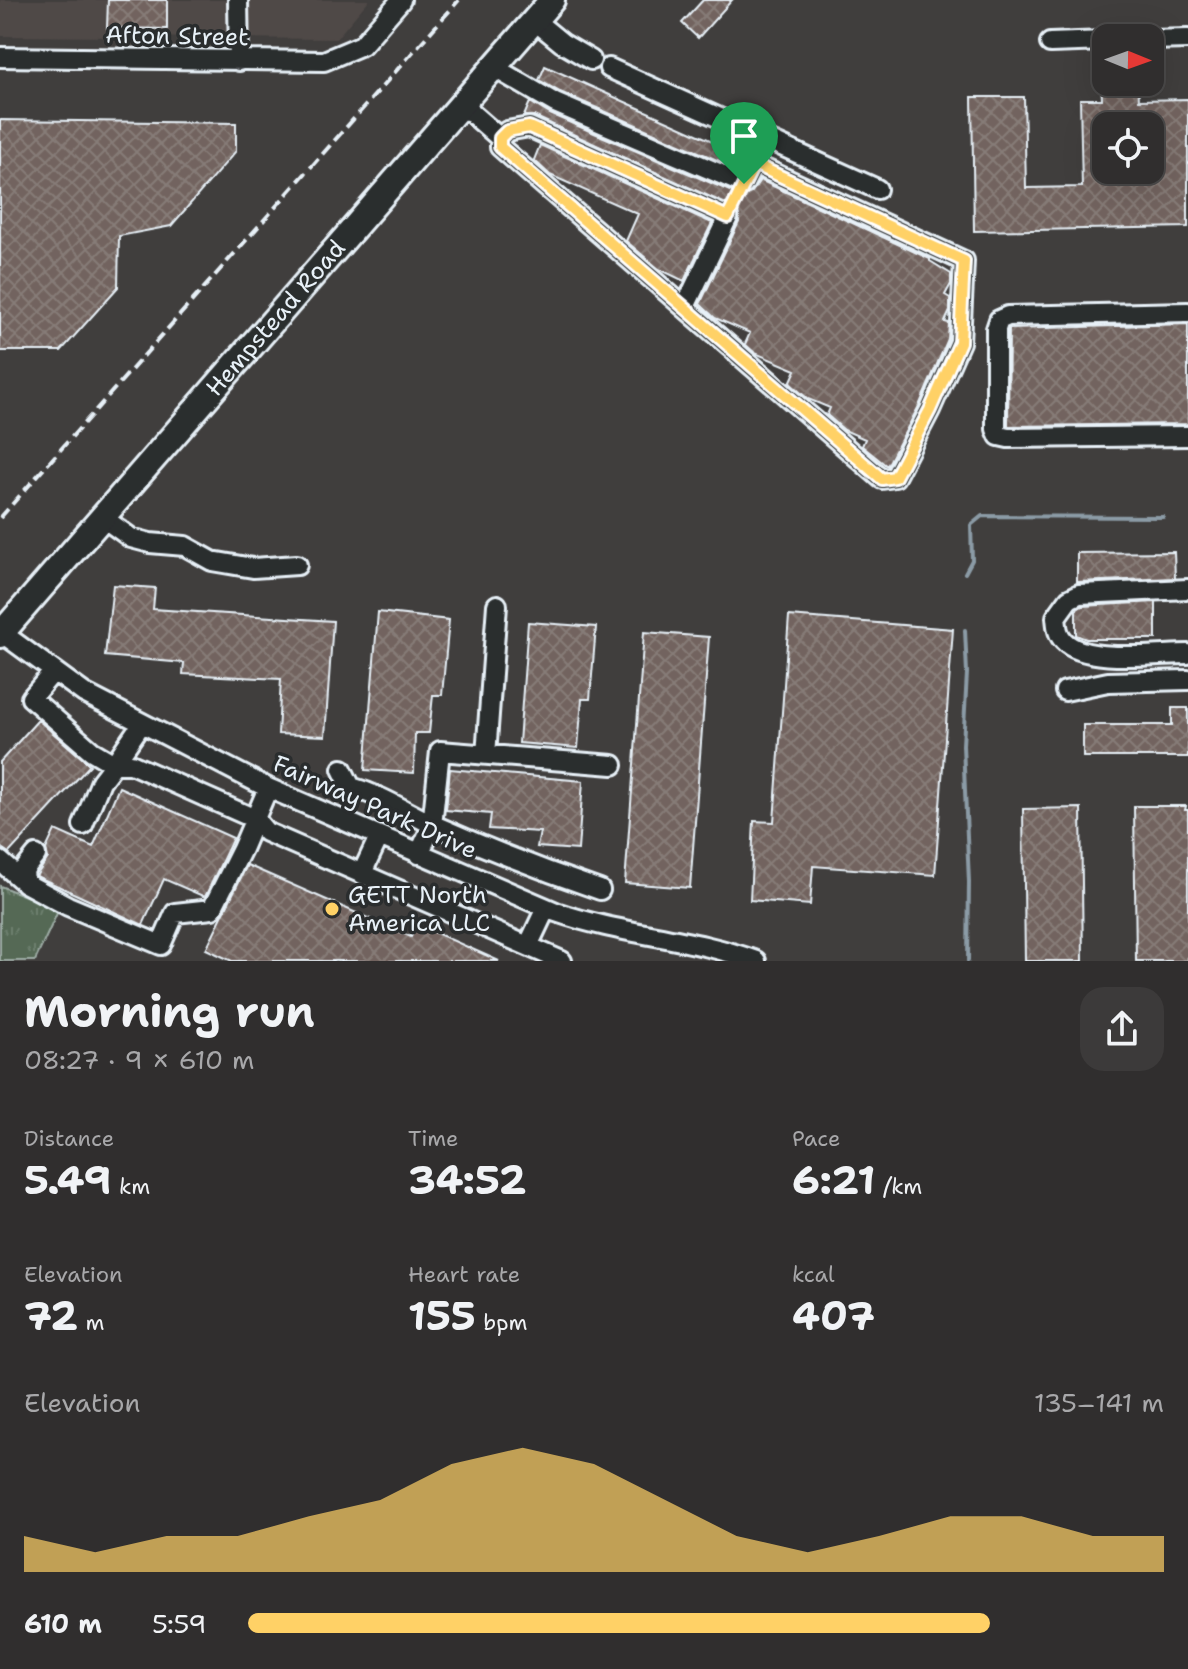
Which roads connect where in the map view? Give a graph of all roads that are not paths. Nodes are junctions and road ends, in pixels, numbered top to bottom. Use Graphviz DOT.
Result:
graph roads {
  1 [pos="238,0"];
  2 [pos="401,0"];
  3 [pos="552,0"];
  4 [pos="534,20"];
  5 [pos="1188,39"];
  6 [pos="1164,40"];
  7 [pos="1092,42"];
  8 [pos="1050,43"];
  9 [pos="0,57"];
  10 [pos="591,60"];
  11 [pos="239,61"];
  12 [pos="493,67"];
  13 [pos="609,68"];
  14 [pos="461,104"];
  15 [pos="500,138"];
  16 [pos="744,184"];
  17 [pos="877,189"];
  18 [pos="728,217"];
  19 [pos="685,307"];
  20 [pos="1188,312"];
  21 [pos="1188,436"];
  22 [pos="102,517"];
  23 [pos="297,565"];
  24 [pos="1188,589"];
  25 [pos="497,605"];
  26 [pos="1,634"];
  27 [pos="1188,654"];
  28 [pos="54,671"];
  29 [pos="1188,680"];
  30 [pos="1065,691"];
  31 [pos="142,723"];
  32 [pos="486,755"];
  33 [pos="114,764"];
  34 [pos="613,765"];
  35 [pos="342,769"];
  36 [pos="268,788"];
  37 [pos="255,819"];
  38 [pos="432,824"];
  39 [pos="83,825"];
  40 [pos="379,837"];
  41 [pos="419,854"];
  42 [pos="36,855"];
  43 [pos="0,861"];
  44 [pos="362,873"];
  45 [pos="25,883"];
  46 [pos="600,890"];
  47 [pos="546,908"];
  48 [pos="528,946"];
  49 [pos="747,960"];
  50 [pos="562,961"];
  1 -- 11 [label="street"];
  2 -- 11 [label="street, Afton Street"];
  3 -- 4 [label="main road, Hempstead Road"];
  4 -- 10 [label="street"];
  4 -- 12 [label="main road, Hempstead Road"];
  5 -- 6 [label="street"];
  7 -- 8 [label="street"];
  9 -- 11 [label="street, Afton Street"];
  12 -- 14 [label="main road, Hempstead Road"];
  12 -- 16 [label="street"];
  13 -- 17 [label="street"];
  14 -- 15 [label="street"];
  14 -- 22 [label="main road, Hempstead Road"];
  15 -- 18 [label="street"];
  15 -- 19 [label="street"];
  16 -- 18 [label="street"];
  16 -- 19 [label="street"];
  18 -- 19 [label="street"];
  20 -- 21 [label="street"];
  22 -- 23 [label="street"];
  22 -- 26 [label="main road, Hempstead Road"];
  24 -- 27 [label="street"];
  25 -- 32 [label="street"];
  26 -- 28 [label="street, Fairway Park Drive"];
  28 -- 31 [label="street, Fairway Park Drive"];
  28 -- 33 [label="street"];
  29 -- 30 [label="street"];
  31 -- 33 [label="street"];
  31 -- 36 [label="street, Fairway Park Drive"];
  32 -- 34 [label="street"];
  32 -- 38 [label="street"];
  33 -- 37 [label="street"];
  33 -- 39 [label="street"];
  35 -- 38 [label="street"];
  36 -- 37 [label="street"];
  36 -- 40 [label="street, Fairway Park Drive"];
  37 -- 44 [label="street"];
  37 -- 45 [label="street"];
  38 -- 41 [label="street"];
  38 -- 46 [label="street"];
  40 -- 41 [label="street, Fairway Park Drive"];
  40 -- 44 [label="street"];
  41 -- 47 [label="street, Fairway Park Drive"];
  42 -- 45 [label="street"];
  43 -- 45 [label="street"];
  44 -- 48 [label="street"];
  47 -- 48 [label="street"];
  47 -- 49 [label="street, Fairway Park Drive"];
  48 -- 50 [label="street"];
}
